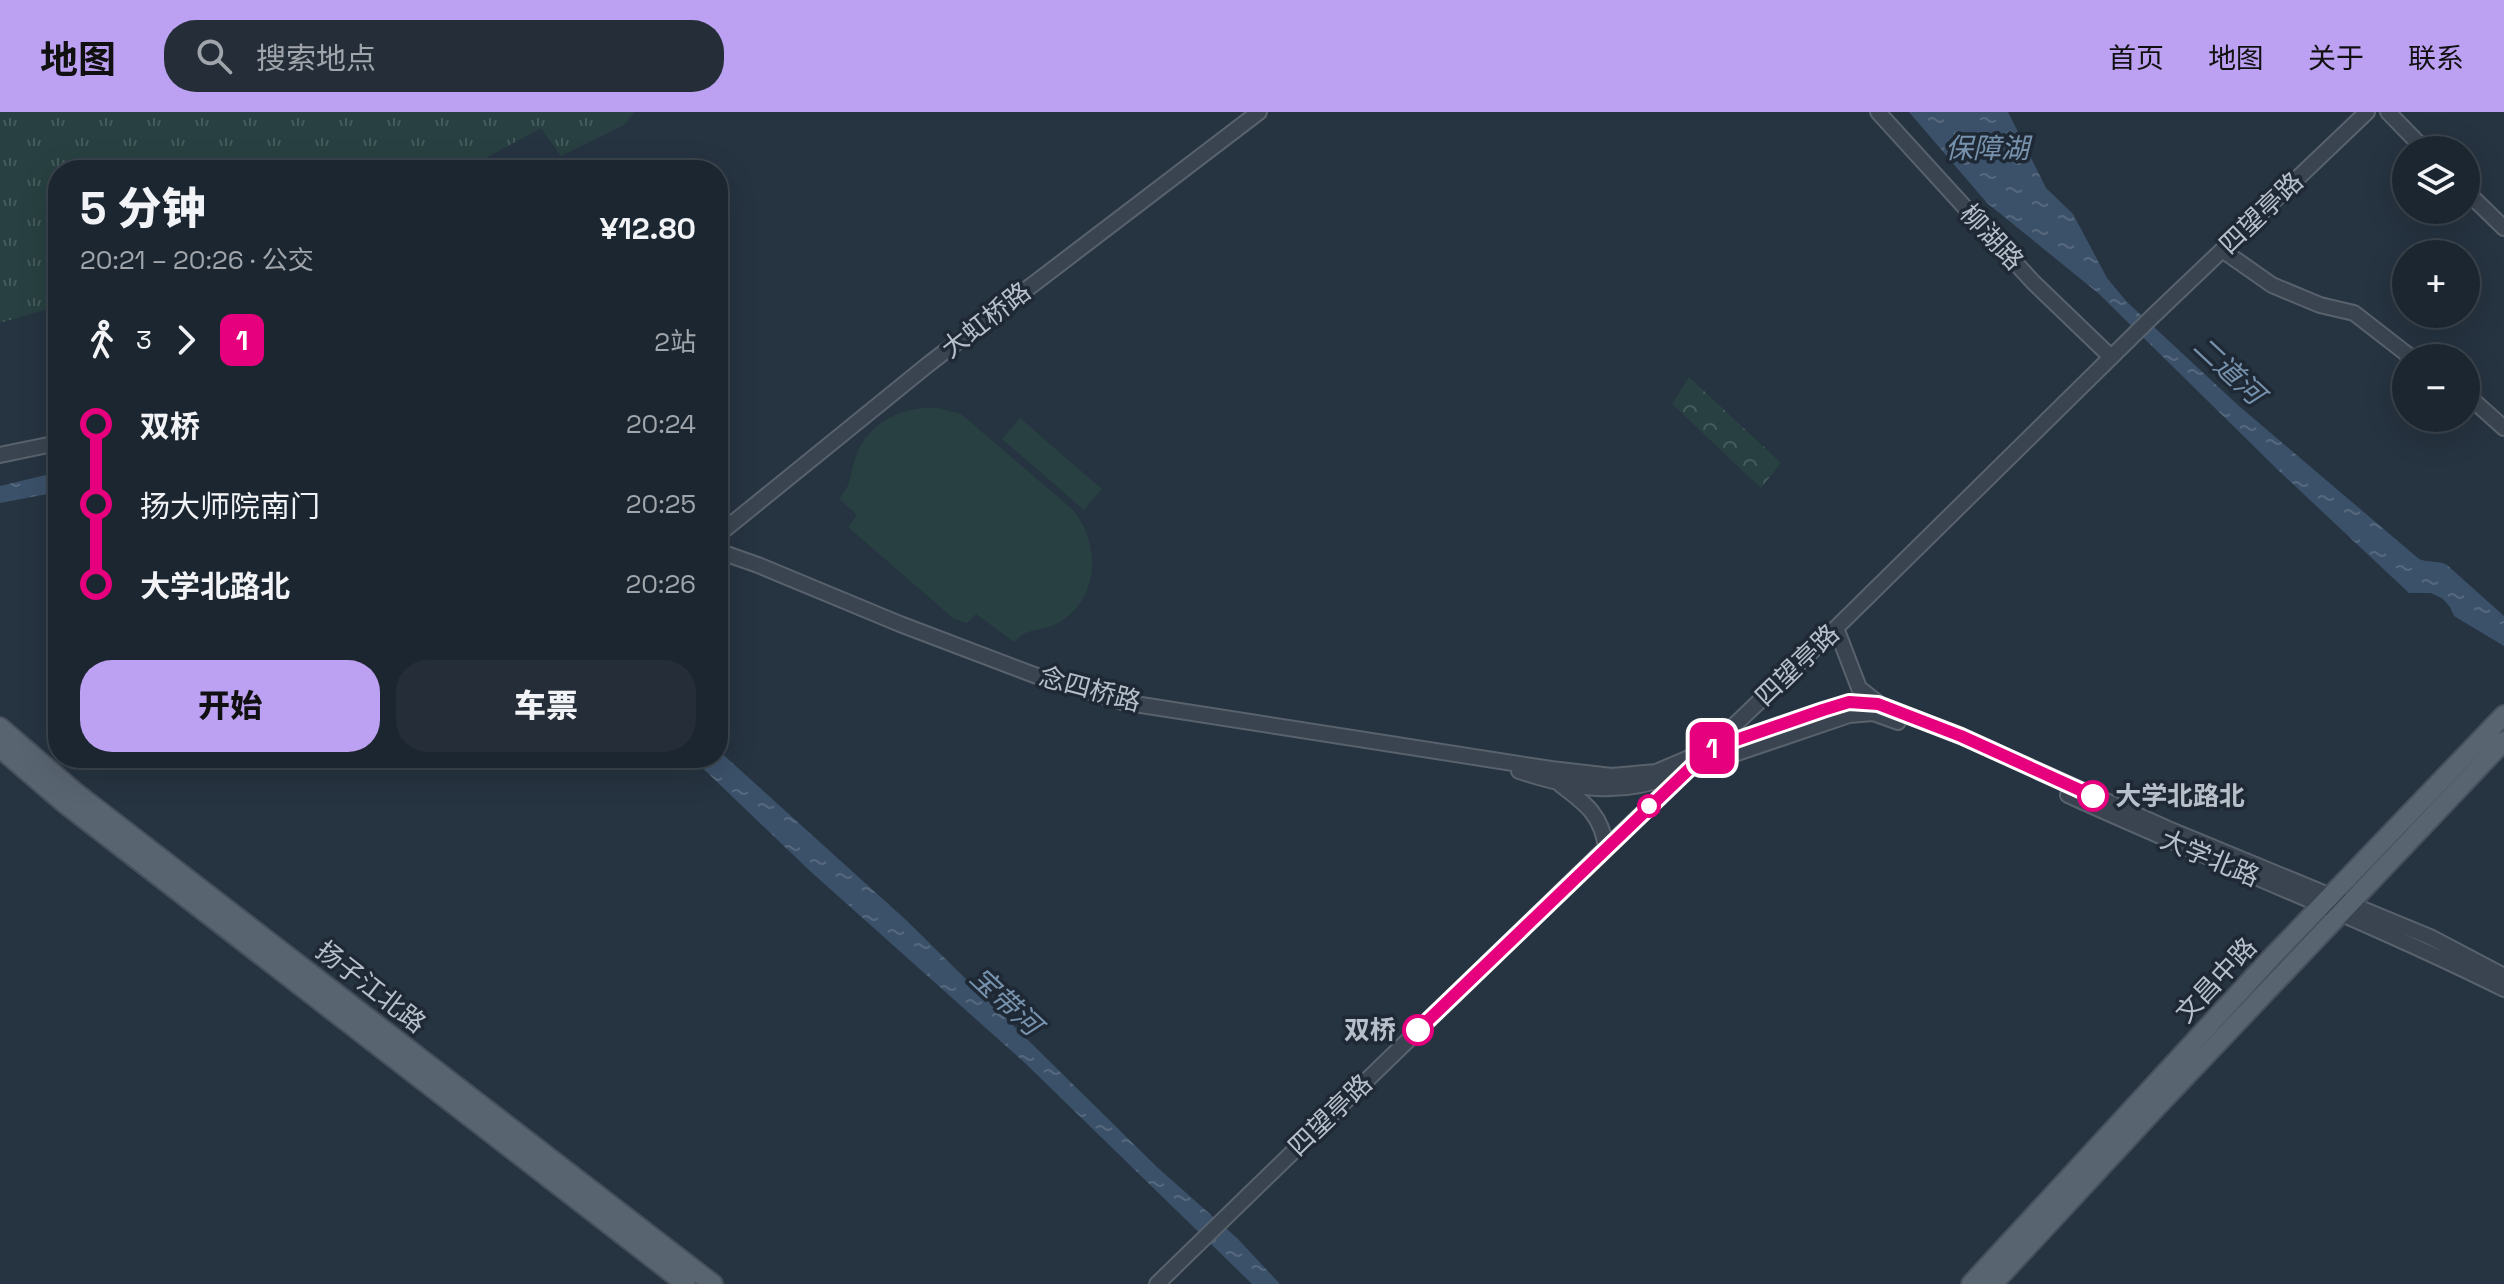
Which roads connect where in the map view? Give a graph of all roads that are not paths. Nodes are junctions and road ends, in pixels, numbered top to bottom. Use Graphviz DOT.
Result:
graph roads {
  1 [pos="1259,112"];
  2 [pos="1878,112"];
  3 [pos="2367,112"];
  4 [pos="2388,112"];
  5 [pos="2411,136"];
  6 [pos="2480,205"];
  7 [pos="2504,228"];
  8 [pos="2222,250"];
  9 [pos="2394,344"];
  10 [pos="2111,357"];
  11 [pos="2480,407"];
  12 [pos="2504,428"];
  13 [pos="48,445"];
  14 [pos="0,455"];
  15 [pos="728,527"];
  16 [pos="728,554"];
  17 [pos="1836,628"];
  18 [pos="1878,704"];
  19 [pos="2504,715"];
  20 [pos="0,727"];
  21 [pos="2504,741"];
  22 [pos="0,748"];
  23 [pos="1710,749"];
  24 [pos="1481,758"];
  25 [pos="1687,770"];
  26 [pos="1560,784"];
  27 [pos="1606,848"];
  28 [pos="2326,900"];
  29 [pos="2345,908"];
  30 [pos="2504,976"];
  31 [pos="2504,989"];
  32 [pos="686,1284"];
  33 [pos="713,1284"];
  34 [pos="1157,1284"];
  35 [pos="1971,1284"];
  36 [pos="1993,1284"];
  1 -- 15 [label="street, 大虹桥路"];
  2 -- 10 [label="street, 柳湖路"];
  3 -- 8 [label="street, 四望亭路"];
  4 -- 5 [label="street"];
  6 -- 7 [label="street"];
  8 -- 9 [label="street"];
  8 -- 10 [label="street, 四望亭路"];
  10 -- 17 [label="street, 四望亭路"];
  11 -- 12 [label="street"];
  13 -- 14 [label="street"];
  16 -- 24 [label="street, 念四桥路"];
  17 -- 18 [label="street"];
  17 -- 23 [label="street, 四望亭路"];
  18 -- 23 [label="street, 大学北路"];
  18 -- 28 [label="street, 大学北路"];
  19 -- 28 [label="main road, 文昌中路"];
  20 -- 33 [label="main road, 扬子江北路"];
  21 -- 29 [label="main road, 文昌中路"];
  22 -- 32 [label="main road, 扬子江北路"];
  23 -- 24 [label="street, 念四桥路"];
  23 -- 25 [label="street, 四望亭路"];
  24 -- 26 [label="street, 念四桥路"];
  25 -- 26 [label="street, 念四桥路"];
  25 -- 27 [label="street, 四望亭路"];
  25 -- 28 [label="street, 大学北路"];
  26 -- 27 [label="street"];
  27 -- 34 [label="street, 四望亭路"];
  28 -- 29 [label="street, 大学北路"];
  28 -- 35 [label="main road, 文昌中路"];
  29 -- 30 [label="street, 大学北路"];
  29 -- 31 [label="street, 大学北路"];
  29 -- 36 [label="main road, 文昌中路"];
}
